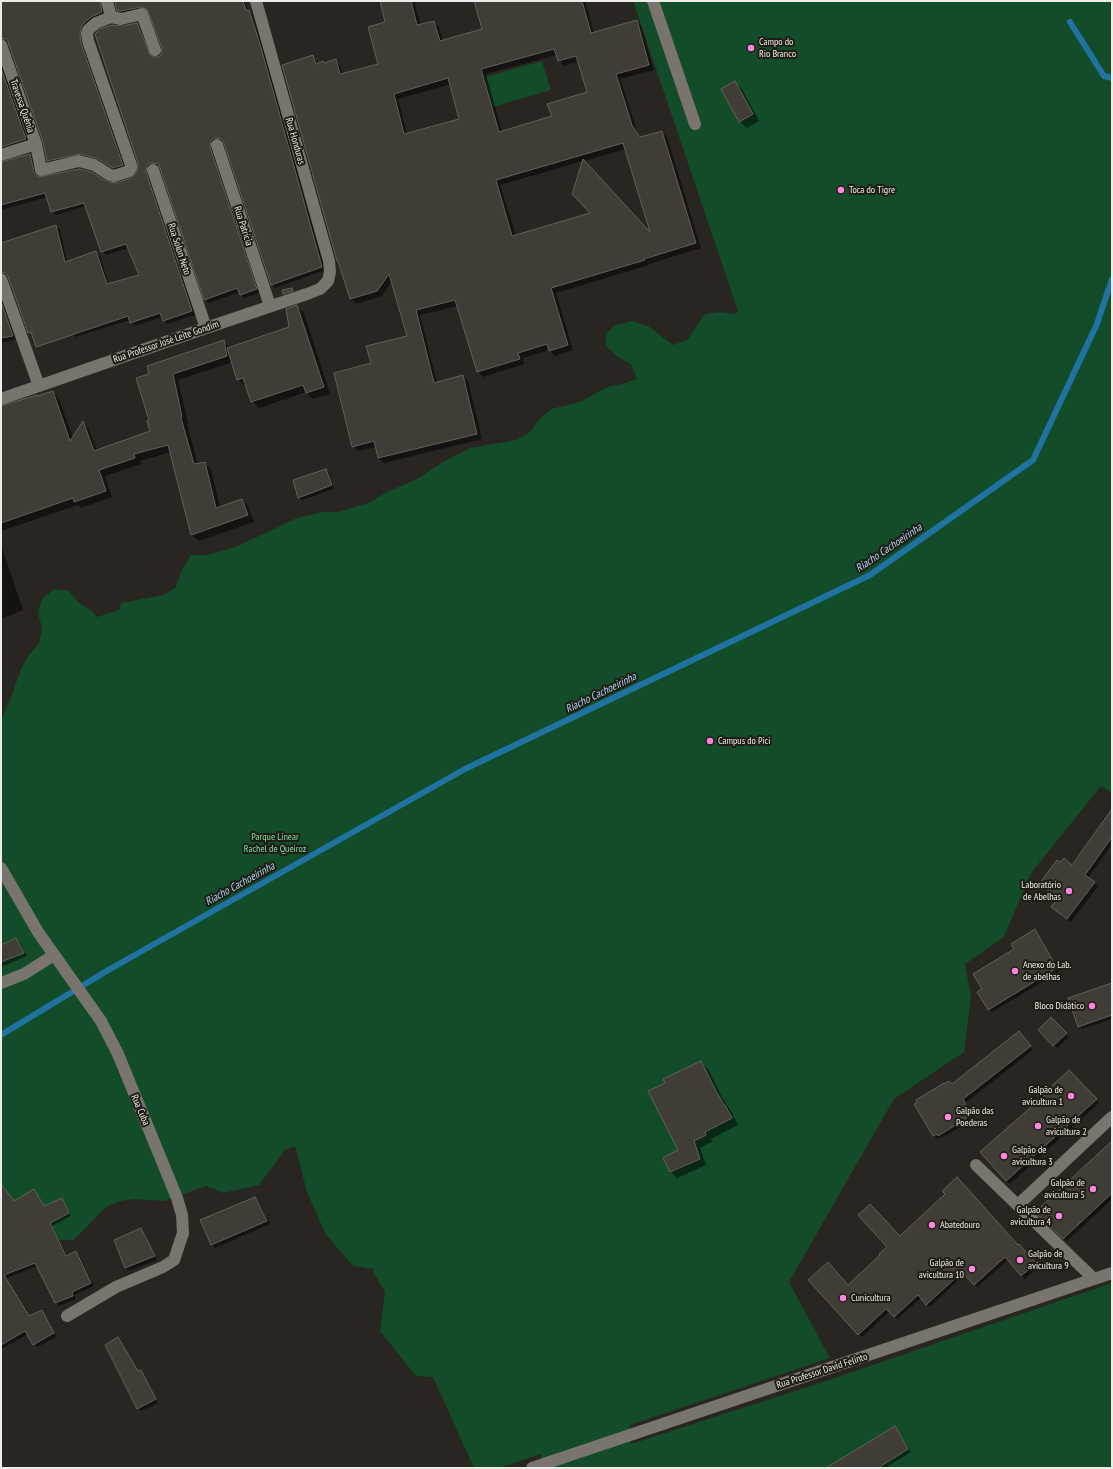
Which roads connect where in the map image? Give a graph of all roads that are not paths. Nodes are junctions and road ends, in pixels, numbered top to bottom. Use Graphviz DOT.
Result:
graph roads {
  1 [pos="107,1"];
  2 [pos="256,1"];
  3 [pos="653,1"];
  4 [pos="111,17"];
  5 [pos="1,45"];
  6 [pos="155,50"];
  7 [pos="695,124"];
  8 [pos="36,144"];
  9 [pos="217,145"];
  10 [pos="1,155"];
  11 [pos="153,170"];
  12 [pos="1,280"];
  13 [pos="328,281"];
  14 [pos="270,306"];
  15 [pos="206,328"];
  16 [pos="39,386"];
  17 [pos="1,399"];
  18 [pos="1,868"];
  19 [pos="58,960"];
  20 [pos="1,983"];
  21 [pos="1112,1117"];
  22 [pos="976,1165"];
  23 [pos="1018,1205"];
  24 [pos="1112,1273"];
  25 [pos="1094,1279"];
  26 [pos="67,1316"];
  27 [pos="532,1468"];
  1 -- 4 [label="street"];
  2 -- 13 [label="street, Rua Honduras"];
  3 -- 7 [label="street"];
  4 -- 6 [label="street"];
  4 -- 8 [label="street, Travessa Quênia"];
  5 -- 8 [label="street, Travessa Quênia"];
  8 -- 10 [label="street"];
  9 -- 14 [label="street, Rua Patrícia"];
  11 -- 15 [label="street, Rua Solon Neto"];
  12 -- 16 [label="street"];
  13 -- 14 [label="street, Rua Professor José Leite Gondim"];
  14 -- 15 [label="street, Rua Professor José Leite Gondim"];
  15 -- 16 [label="street, Rua Professor José Leite Gondim"];
  16 -- 17 [label="street, Rua Professor José Leite Gondim"];
  18 -- 19 [label="street, Rua Cuba"];
  19 -- 20 [label="street"];
  19 -- 26 [label="street, Rua Cuba"];
  21 -- 23 [label="street"];
  22 -- 23 [label="street"];
  23 -- 25 [label="street"];
  24 -- 25 [label="street, Rua Professor David Felinto"];
  25 -- 27 [label="street, Rua Professor David Felinto"];
}
